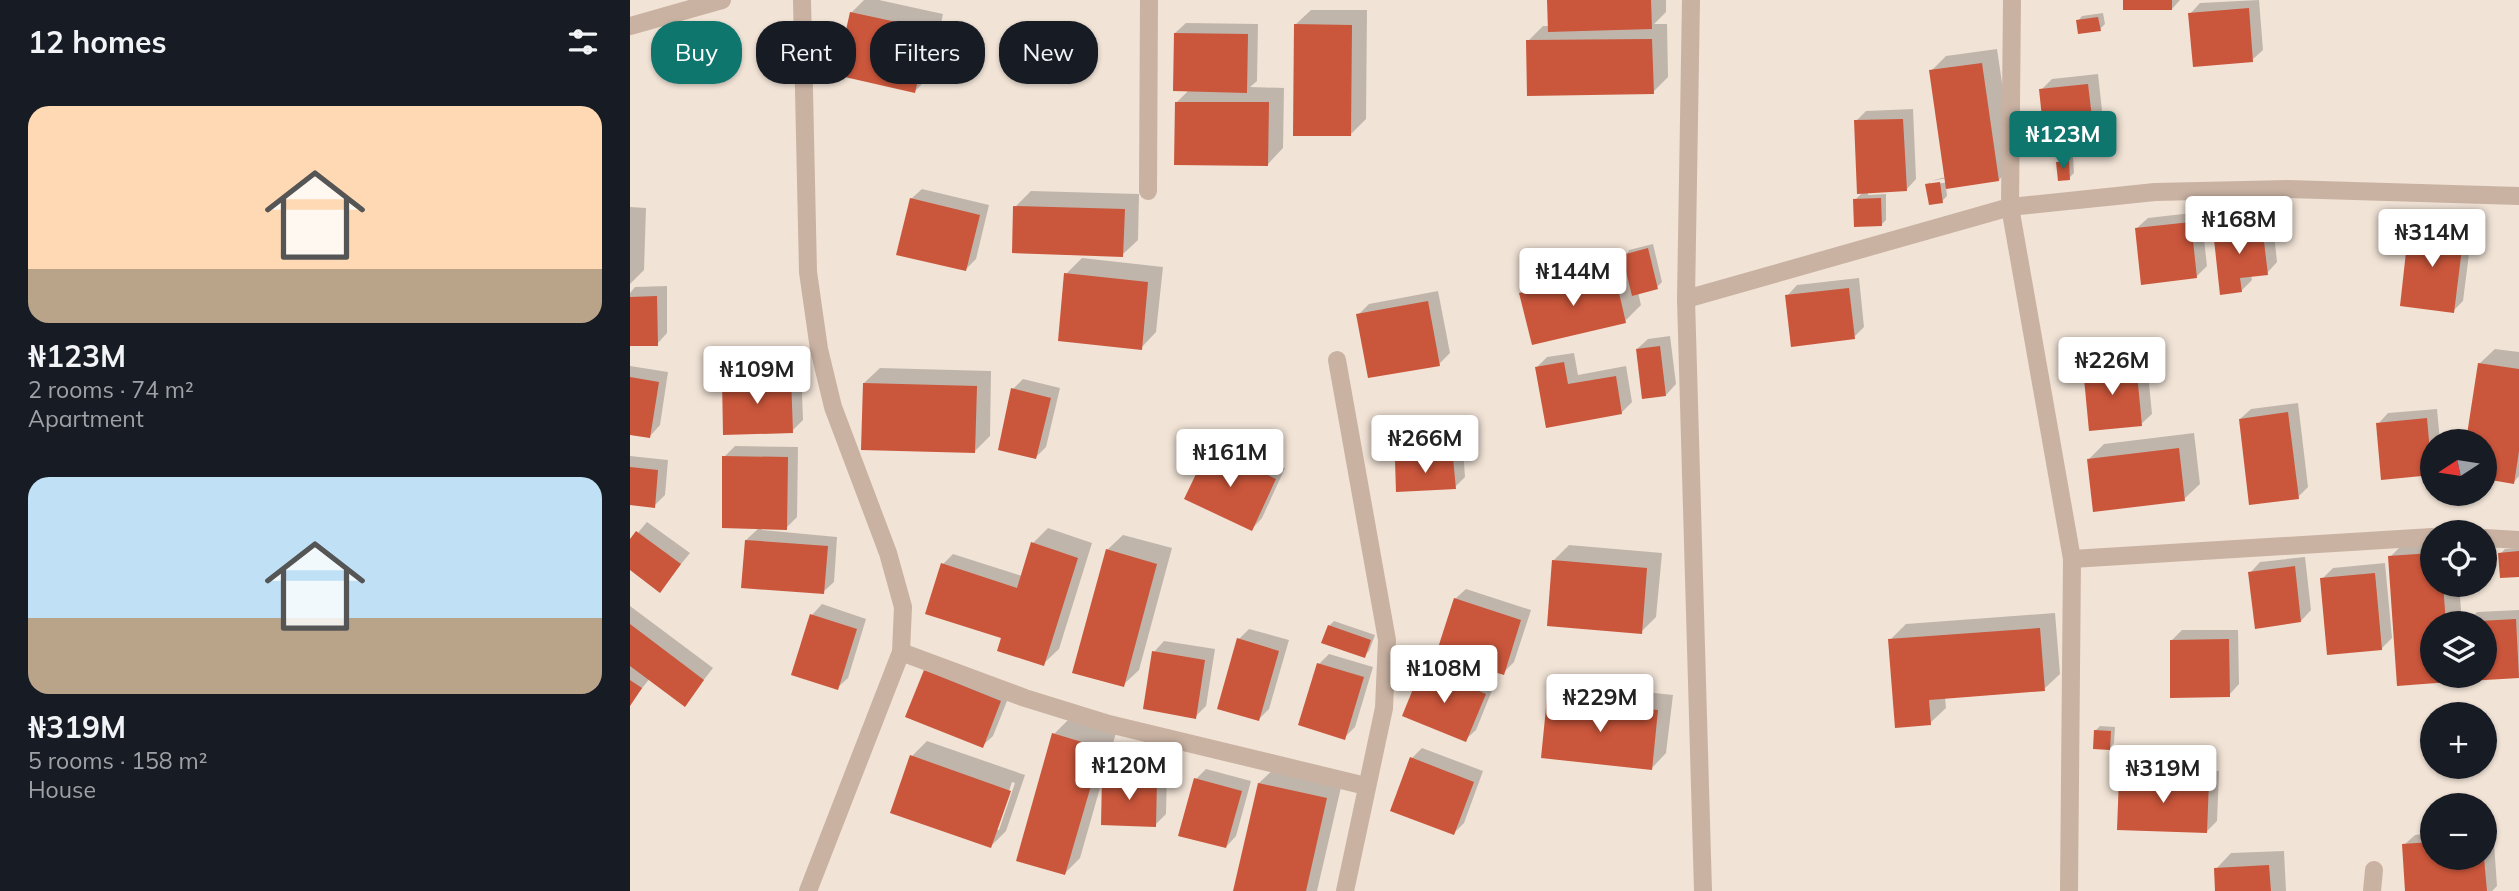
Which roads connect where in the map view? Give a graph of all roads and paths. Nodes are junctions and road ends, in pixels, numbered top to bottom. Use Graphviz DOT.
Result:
graph roads {
  1 [pos="722,0"];
  2 [pos="802,0"];
  3 [pos="1149,0"];
  4 [pos="1691,0"];
  5 [pos="2012,0"];
  6 [pos="630,26"];
  7 [pos="1148,191"];
  8 [pos="2519,196"];
  9 [pos="2011,207"];
  10 [pos="1686,299"];
  11 [pos="1337,360"];
  12 [pos="2420,538"];
  13 [pos="2497,539"];
  14 [pos="2519,540"];
  15 [pos="2072,559"];
  16 [pos="901,652"];
  17 [pos="1366,786"];
  18 [pos="2374,870"];
  19 [pos="808,891"];
  20 [pos="1345,891"];
  21 [pos="1703,891"];
  22 [pos="2069,891"];
  23 [pos="2372,891"];
  1 -- 6 [label="street"];
  2 -- 16 [label="street"];
  3 -- 7 [label="street"];
  4 -- 10 [label="street"];
  5 -- 9 [label="street"];
  8 -- 9 [label="street"];
  9 -- 10 [label="street"];
  9 -- 15 [label="street"];
  10 -- 21 [label="street"];
  11 -- 17 [label="street"];
  12 -- 15 [label="street"];
  13 -- 14 [label="street"];
  15 -- 22 [label="street"];
  16 -- 17 [label="street"];
  16 -- 19 [label="street"];
  17 -- 20 [label="street"];
  18 -- 23 [label="street"];
}
